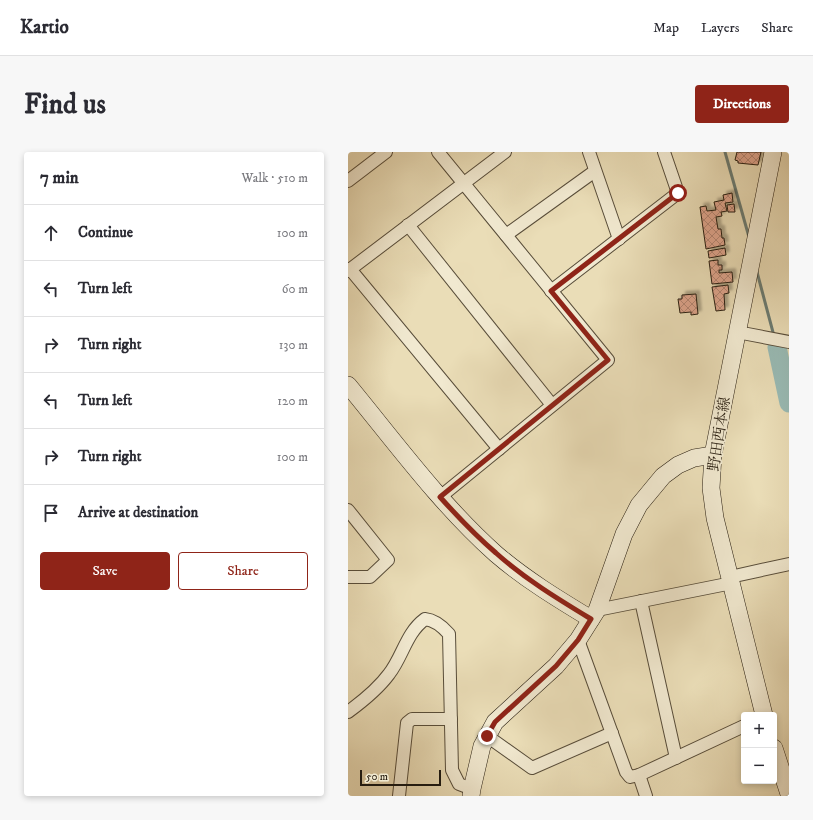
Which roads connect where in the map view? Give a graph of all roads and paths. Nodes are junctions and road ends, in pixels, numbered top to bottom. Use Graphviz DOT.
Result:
graph roads {
  1 [pos="386,152"];
  2 [pos="438,152"];
  3 [pos="505,152"];
  4 [pos="590,152"];
  5 [pos="664,152"];
  6 [pos="773,152"];
  7 [pos="596,171"];
  8 [pos="348,181"];
  9 [pos="463,184"];
  10 [pos="408,225"];
  11 [pos="506,235"];
  12 [pos="619,239"];
  13 [pos="349,270"];
  14 [pos="551,291"];
  15 [pos="737,332"];
  16 [pos="787,344"];
  17 [pos="348,385"];
  18 [pos="552,405"];
  19 [pos="499,450"];
  20 [pos="713,455"];
  21 [pos="440,497"];
  22 [pos="348,510"];
  23 [pos="789,564"];
  24 [pos="348,577"];
  25 [pos="731,580"];
  26 [pos="641,601"];
  27 [pos="594,615"];
  28 [pos="578,640"];
  29 [pos="348,712"];
  30 [pos="763,712"];
  31 [pos="451,719"];
  32 [pos="741,727"];
  33 [pos="612,733"];
  34 [pos="487,736"];
  35 [pos="777,757"];
  36 [pos="676,758"];
  37 [pos="639,775"];
  38 [pos="471,792"];
  39 [pos="789,794"];
  40 [pos="399,796"];
  41 [pos="646,796"];
  1 -- 8 [label="street"];
  2 -- 9 [label="street"];
  3 -- 9 [label="street"];
  4 -- 7 [label="street"];
  5 -- 12 [label="street"];
  6 -- 15 [label="street, 野田西本線"];
  7 -- 11 [label="street"];
  7 -- 12 [label="street"];
  9 -- 10 [label="street"];
  9 -- 11 [label="street"];
  10 -- 13 [label="street"];
  10 -- 18 [label="street"];
  11 -- 14 [label="street"];
  12 -- 14 [label="street"];
  13 -- 19 [label="street"];
  14 -- 18 [label="street"];
  15 -- 16 [label="street"];
  15 -- 20 [label="street, 野田西本線"];
  17 -- 21 [label="street"];
  18 -- 19 [label="street"];
  19 -- 21 [label="street"];
  20 -- 25 [label="street, 野田西本線"];
  20 -- 27 [label="street"];
  21 -- 27 [label="street"];
  22 -- 24 [label="street"];
  23 -- 25 [label="street"];
  25 -- 26 [label="street"];
  25 -- 30 [label="street, 野田西本線"];
  26 -- 27 [label="street"];
  26 -- 36 [label="street"];
  27 -- 28 [label="street"];
  28 -- 33 [label="street"];
  28 -- 34 [label="street"];
  29 -- 31 [label="street"];
  31 -- 38 [label="street"];
  31 -- 40 [label="street"];
  32 -- 36 [label="street"];
  33 -- 34 [label="street"];
  33 -- 37 [label="street"];
  34 -- 38 [label="street"];
  35 -- 39 [label="street"];
  36 -- 37 [label="street"];
  37 -- 41 [label="street"];
}
